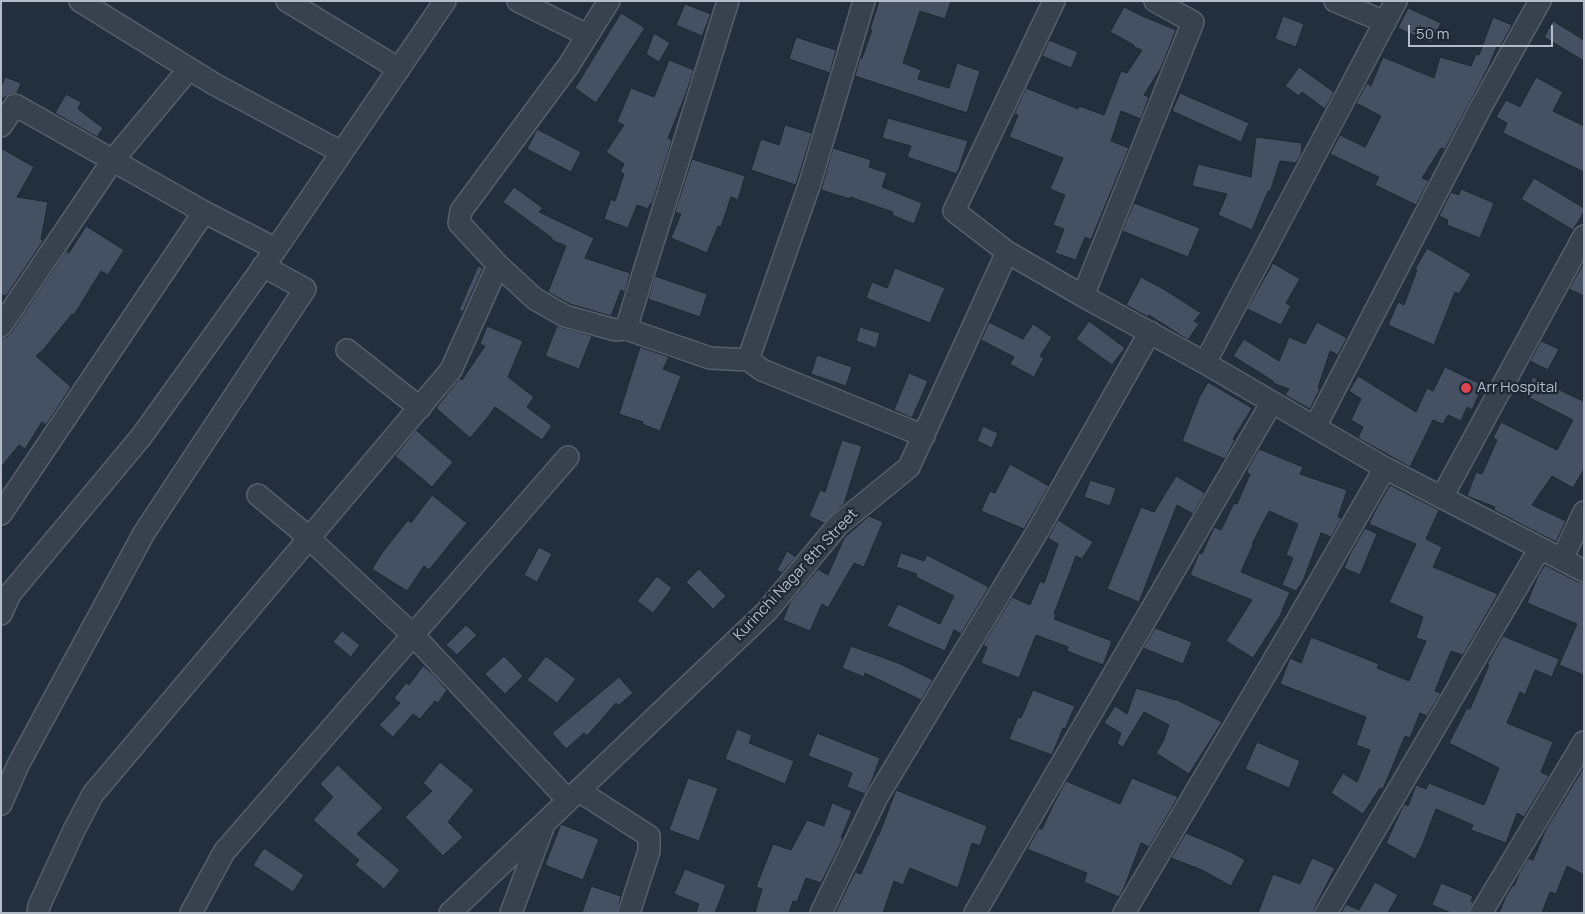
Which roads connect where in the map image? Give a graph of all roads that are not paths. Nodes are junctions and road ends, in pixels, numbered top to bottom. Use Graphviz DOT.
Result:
graph roads {
  1 [pos="80,1"];
  2 [pos="287,1"];
  3 [pos="445,1"];
  4 [pos="518,1"];
  5 [pos="609,1"];
  6 [pos="728,1"];
  7 [pos="864,1"];
  8 [pos="1054,1"];
  9 [pos="1155,1"];
  10 [pos="1335,1"];
  11 [pos="1396,1"];
  12 [pos="1540,1"];
  13 [pos="1385,22"];
  14 [pos="587,35"];
  15 [pos="190,69"];
  16 [pos="400,69"];
  17 [pos="1,126"];
  18 [pos="341,152"];
  19 [pos="113,160"];
  20 [pos="204,212"];
  21 [pos="1584,236"];
  22 [pos="276,250"];
  23 [pos="1008,252"];
  24 [pos="498,265"];
  25 [pos="263,266"];
  26 [pos="1082,296"];
  27 [pos="1,326"];
  28 [pos="626,329"];
  29 [pos="1150,332"];
  30 [pos="347,350"];
  31 [pos="748,360"];
  32 [pos="1205,363"];
  33 [pos="1272,402"];
  34 [pos="420,408"];
  35 [pos="1315,427"];
  36 [pos="924,436"];
  37 [pos="568,457"];
  38 [pos="1386,468"];
  39 [pos="258,495"];
  40 [pos="1442,497"];
  41 [pos="1584,512"];
  42 [pos="1,514"];
  43 [pos="309,538"];
  44 [pos="1540,548"];
  45 [pos="1562,559"];
  46 [pos="1584,570"];
  47 [pos="6,589"];
  48 [pos="1,614"];
  49 [pos="413,635"];
  50 [pos="1584,742"];
  51 [pos="574,795"];
  52 [pos="1,804"];
  53 [pos="545,822"];
  54 [pos="38,913"];
  55 [pos="192,913"];
  56 [pos="450,913"];
  57 [pos="511,913"];
  58 [pos="629,913"];
  59 [pos="821,913"];
  60 [pos="975,913"];
  61 [pos="1124,913"];
  62 [pos="1326,913"];
  63 [pos="1481,913"];
  1 -- 15 [label="street"];
  2 -- 16 [label="street"];
  3 -- 16 [label="street"];
  4 -- 14 [label="street"];
  5 -- 14 [label="street"];
  6 -- 28 [label="street"];
  7 -- 31 [label="street"];
  8 -- 23 [label="street"];
  9 -- 26 [label="street"];
  10 -- 13 [label="street"];
  11 -- 13 [label="street"];
  12 -- 35 [label="street"];
  13 -- 32 [label="street"];
  14 -- 24 [label="street"];
  15 -- 18 [label="street"];
  15 -- 19 [label="street"];
  16 -- 18 [label="street"];
  17 -- 19 [label="street"];
  18 -- 22 [label="street"];
  19 -- 20 [label="street"];
  19 -- 27 [label="street"];
  20 -- 22 [label="street"];
  20 -- 42 [label="street"];
  21 -- 40 [label="street"];
  22 -- 25 [label="street"];
  23 -- 26 [label="street"];
  23 -- 36 [label="street, Kurinchi Nagar 8th Street"];
  24 -- 28 [label="street"];
  24 -- 34 [label="street"];
  25 -- 47 [label="street"];
  25 -- 52 [label="street"];
  26 -- 29 [label="street"];
  28 -- 31 [label="street"];
  29 -- 32 [label="street"];
  29 -- 59 [label="street"];
  30 -- 34 [label="street"];
  31 -- 36 [label="street"];
  32 -- 33 [label="street"];
  33 -- 35 [label="street"];
  33 -- 60 [label="street"];
  34 -- 43 [label="street"];
  35 -- 38 [label="street"];
  36 -- 51 [label="street, Kurinchi Nagar 8th Street"];
  37 -- 49 [label="street"];
  38 -- 40 [label="street"];
  38 -- 61 [label="street"];
  39 -- 43 [label="street"];
  40 -- 44 [label="street"];
  41 -- 45 [label="street"];
  43 -- 49 [label="street"];
  43 -- 54 [label="street"];
  44 -- 45 [label="street"];
  44 -- 62 [label="street"];
  45 -- 46 [label="street"];
  47 -- 48 [label="street"];
  49 -- 51 [label="street"];
  49 -- 55 [label="street"];
  50 -- 63 [label="street"];
  51 -- 53 [label="street, Kurinchi Nagar 8th Street"];
  51 -- 58 [label="street"];
  53 -- 56 [label="street, Kurinchi Nagar 8th Street"];
  53 -- 57 [label="street"];
}
